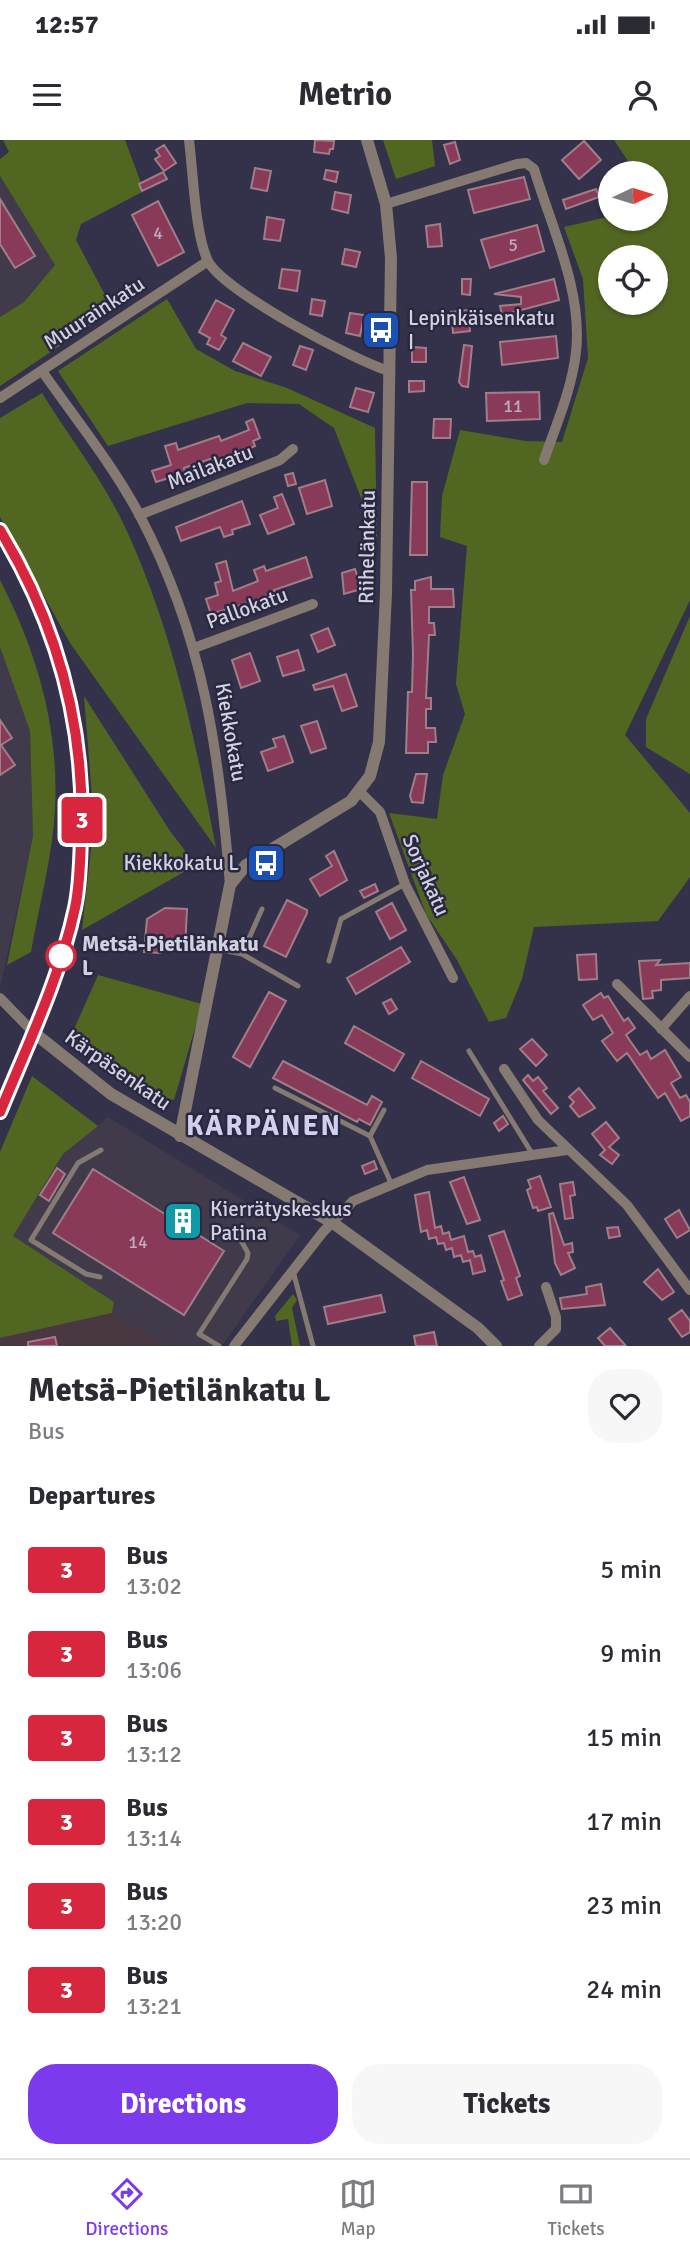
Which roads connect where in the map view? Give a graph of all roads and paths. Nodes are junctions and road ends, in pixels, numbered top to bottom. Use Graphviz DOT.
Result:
graph roads {
  1 [pos="189,140"];
  2 [pos="367,140"];
  3 [pos="386,204"];
  4 [pos="208,261"];
  5 [pos="42,371"];
  6 [pos="389,371"];
  7 [pos="0,398"];
  8 [pos="293,449"];
  9 [pos="544,460"];
  10 [pos="139,515"];
  11 [pos="0,530"];
  12 [pos="313,604"];
  13 [pos="194,648"];
  14 [pos="360,792"];
  15 [pos="405,884"];
  16 [pos="230,885"];
  17 [pos="262,909"];
  18 [pos="217,949"];
  19 [pos="242,954"];
  20 [pos="329,961"];
  21 [pos="453,978"];
  22 [pos="617,984"];
  23 [pos="298,986"];
  24 [pos="690,996"];
  25 [pos="0,998"];
  26 [pos="661,1029"];
  27 [pos="33,1032"];
  28 [pos="469,1051"];
  29 [pos="690,1057"];
  30 [pos="504,1069"];
  31 [pos="275,1088"];
  32 [pos="384,1110"];
  33 [pos="0,1112"];
  34 [pos="180,1136"];
  35 [pos="370,1136"];
  36 [pos="101,1150"];
  37 [pos="567,1150"];
  38 [pos="533,1155"];
  39 [pos="391,1183"];
  40 [pos="332,1223"];
  41 [pos="239,1237"];
  42 [pos="293,1270"];
  43 [pos="100,1277"];
  44 [pos="546,1287"];
  45 [pos="690,1290"];
  46 [pos="219,1346"];
  47 [pos="234,1346"];
  48 [pos="313,1346"];
  49 [pos="496,1346"];
  50 [pos="540,1346"];
  1 -- 4 [label="street"];
  2 -- 3 [label="street, Riihelänkatu"];
  3 -- 6 [label="street, Riihelänkatu"];
  3 -- 9 [label="street"];
  4 -- 5 [label="street, Muurainkatu"];
  4 -- 6 [label="street"];
  5 -- 7 [label="street, Muurainkatu"];
  5 -- 10 [label="street, Kiekkokatu"];
  6 -- 14 [label="street, Riihelänkatu"];
  8 -- 10 [label="street, Mailakatu"];
  10 -- 13 [label="street, Kiekkokatu"];
  11 -- 27 [label="street"];
  12 -- 13 [label="street, Pallokatu"];
  13 -- 16 [label="street, Kiekkokatu"];
  14 -- 15 [label="street, Sorjakatu"];
  14 -- 16 [label="street, Riihelänkatu"];
  15 -- 20 [label="lane"];
  15 -- 21 [label="street, Sorjakatu"];
  16 -- 18 [label="street, Kiekkokatu"];
  17 -- 19 [label="lane"];
  18 -- 19 [label="lane"];
  18 -- 34 [label="street, Kiekkokatu"];
  19 -- 23 [label="lane"];
  22 -- 26 [label="street"];
  24 -- 26 [label="street"];
  25 -- 27 [label="street"];
  26 -- 29 [label="street"];
  27 -- 33 [label="street"];
  27 -- 34 [label="street, Kärpäsenkatu"];
  28 -- 38 [label="lane"];
  30 -- 37 [label="street"];
  31 -- 35 [label="lane"];
  32 -- 35 [label="lane"];
  34 -- 40 [label="street, Kärpäsenkatu"];
  35 -- 39 [label="lane"];
  36 -- 43 [label="lane"];
  37 -- 38 [label="street"];
  37 -- 45 [label="street"];
  38 -- 39 [label="street"];
  39 -- 40 [label="street"];
  40 -- 42 [label="street"];
  40 -- 49 [label="street, Kärpäsenkatu"];
  41 -- 46 [label="lane"];
  42 -- 47 [label="street"];
  42 -- 48 [label="lane"];
  44 -- 50 [label="street"];
}
